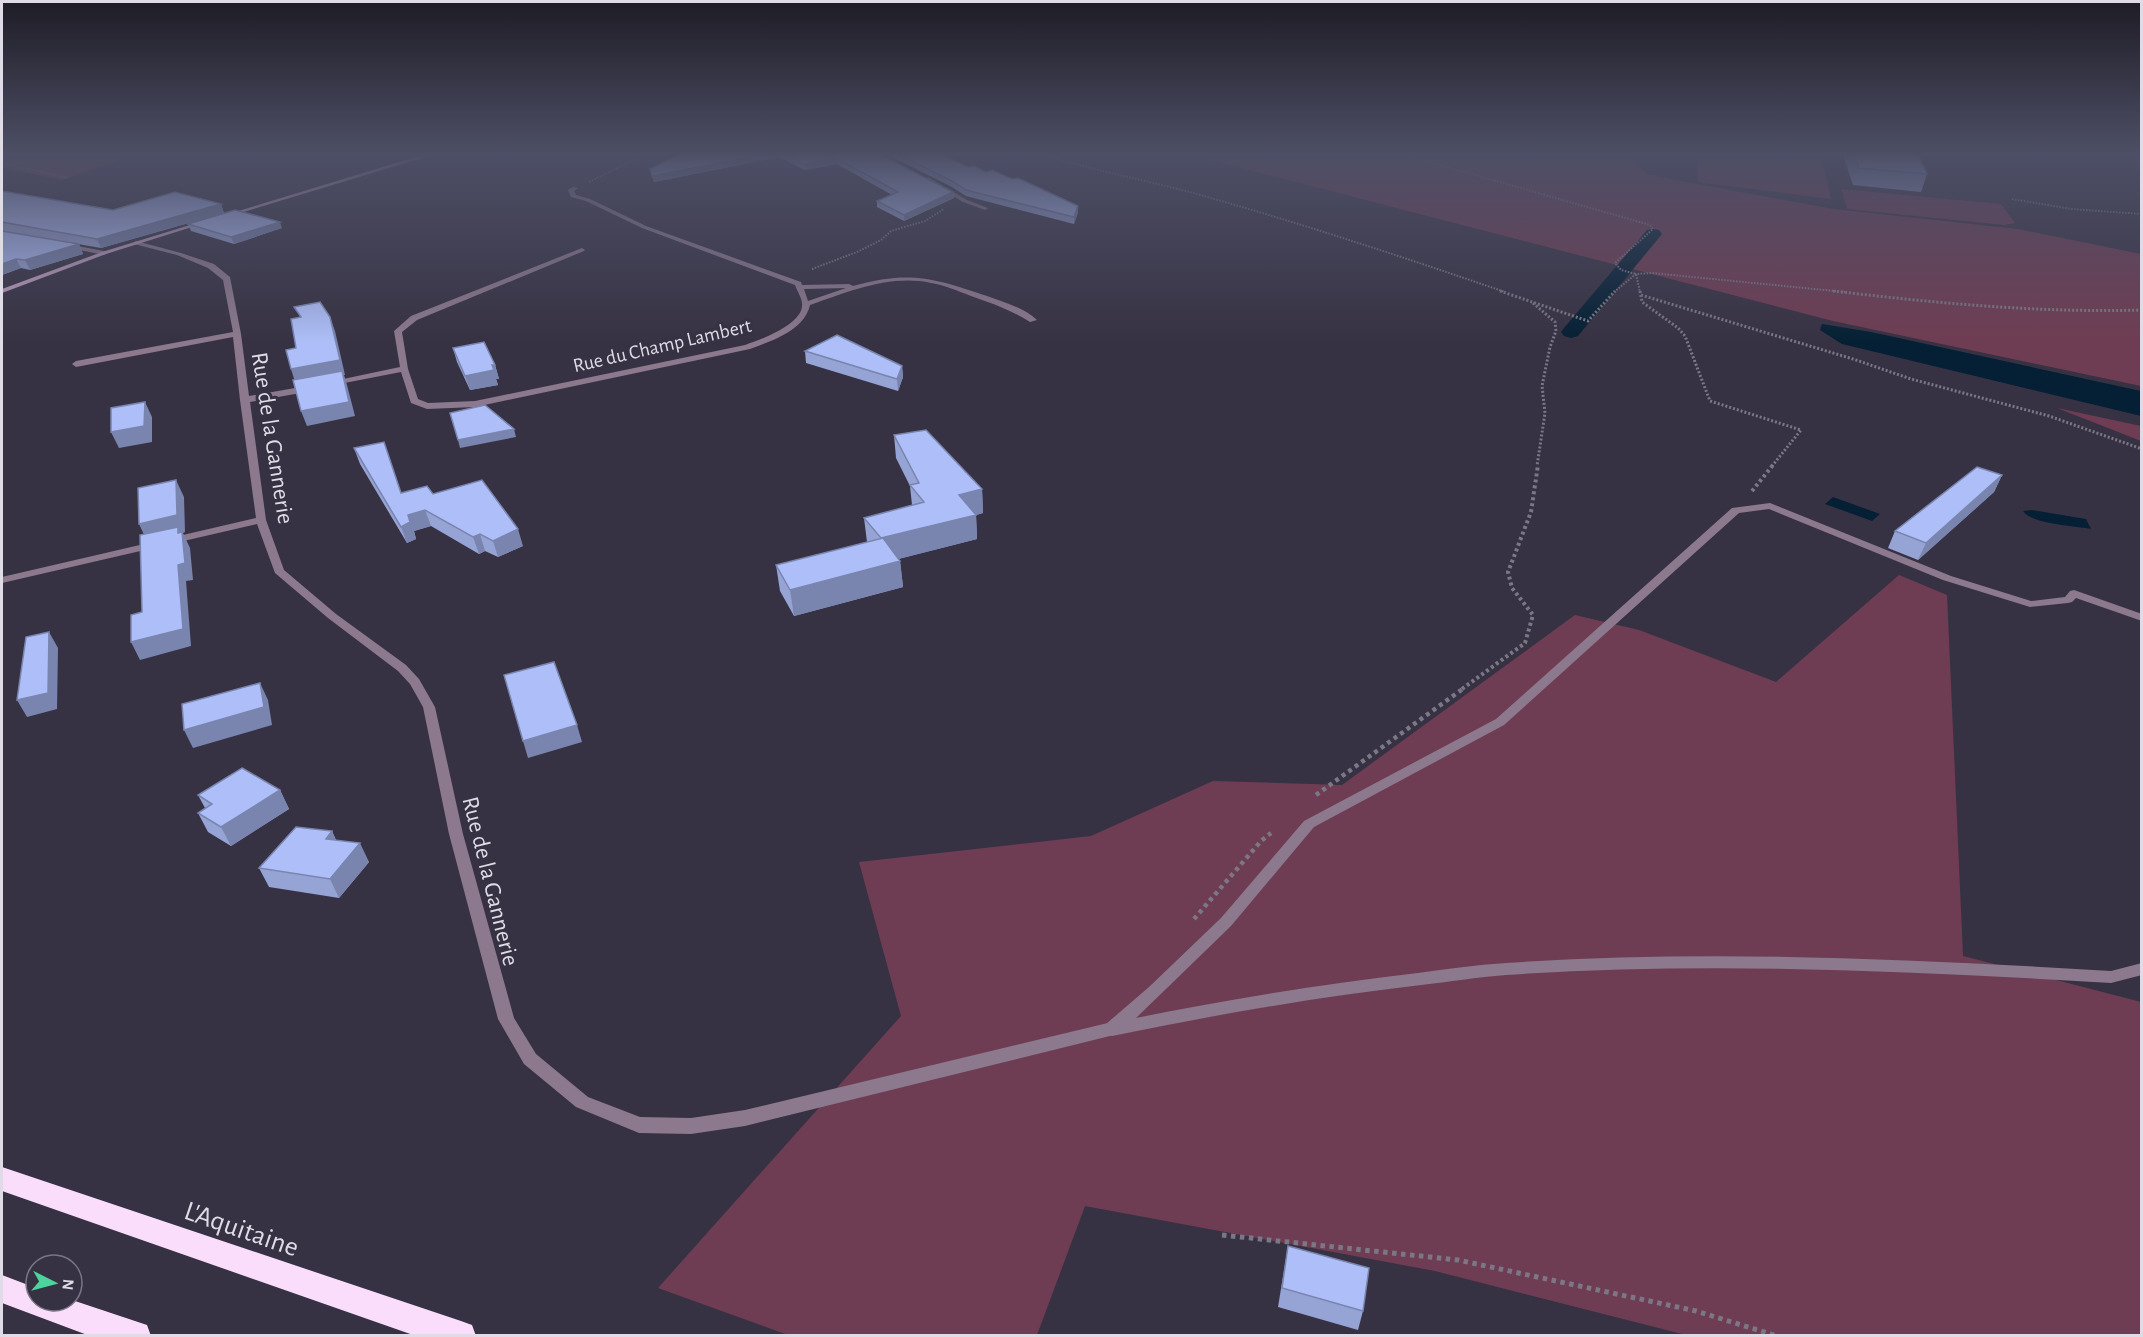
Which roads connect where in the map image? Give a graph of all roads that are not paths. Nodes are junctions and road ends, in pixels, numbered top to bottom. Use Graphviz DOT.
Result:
graph roads {
  1 [pos="624,217"];
  2 [pos="209,221"];
  3 [pos="136,243"];
  4 [pos="63,245"];
  5 [pos="582,250"];
  6 [pos="104,253"];
  7 [pos="799,285"];
  8 [pos="865,286"];
  9 [pos="2,291"];
  10 [pos="806,304"];
  11 [pos="1033,320"];
  12 [pos="237,334"];
  13 [pos="76,364"];
  14 [pos="404,369"];
  15 [pos="244,400"];
  16 [pos="261,520"];
  17 [pos="2,580"];
  18 [pos="2142,618"];
  19 [pos="2142,969"];
  20 [pos="1112,1029"];
  21 [pos="2,1179"];
  22 [pos="2,1289"];
  23 [pos="136,1335"];
  24 [pos="461,1335"];
  1 -- 7 [label="street"];
  2 -- 3 [label="main road"];
  3 -- 6 [label="main road"];
  3 -- 12 [label="street, Rue de la Gannerie"];
  4 -- 6 [label="street"];
  5 -- 14 [label="street, Rue du Champ Lambert"];
  6 -- 9 [label="main road"];
  7 -- 8 [label="street"];
  7 -- 10 [label="street"];
  8 -- 10 [label="street"];
  8 -- 11 [label="street"];
  10 -- 14 [label="street, Rue du Champ Lambert"];
  12 -- 13 [label="street"];
  12 -- 15 [label="street, Rue de la Gannerie"];
  14 -- 15 [label="street"];
  15 -- 16 [label="street, Rue de la Gannerie"];
  16 -- 17 [label="street"];
  16 -- 20 [label="street, Rue de la Gannerie"];
  18 -- 20 [label="street"];
  19 -- 20 [label="street, Rue de la Gannerie"];
  21 -- 24 [label="highway, L'Aquitaine"];
  22 -- 23 [label="highway"];
}
